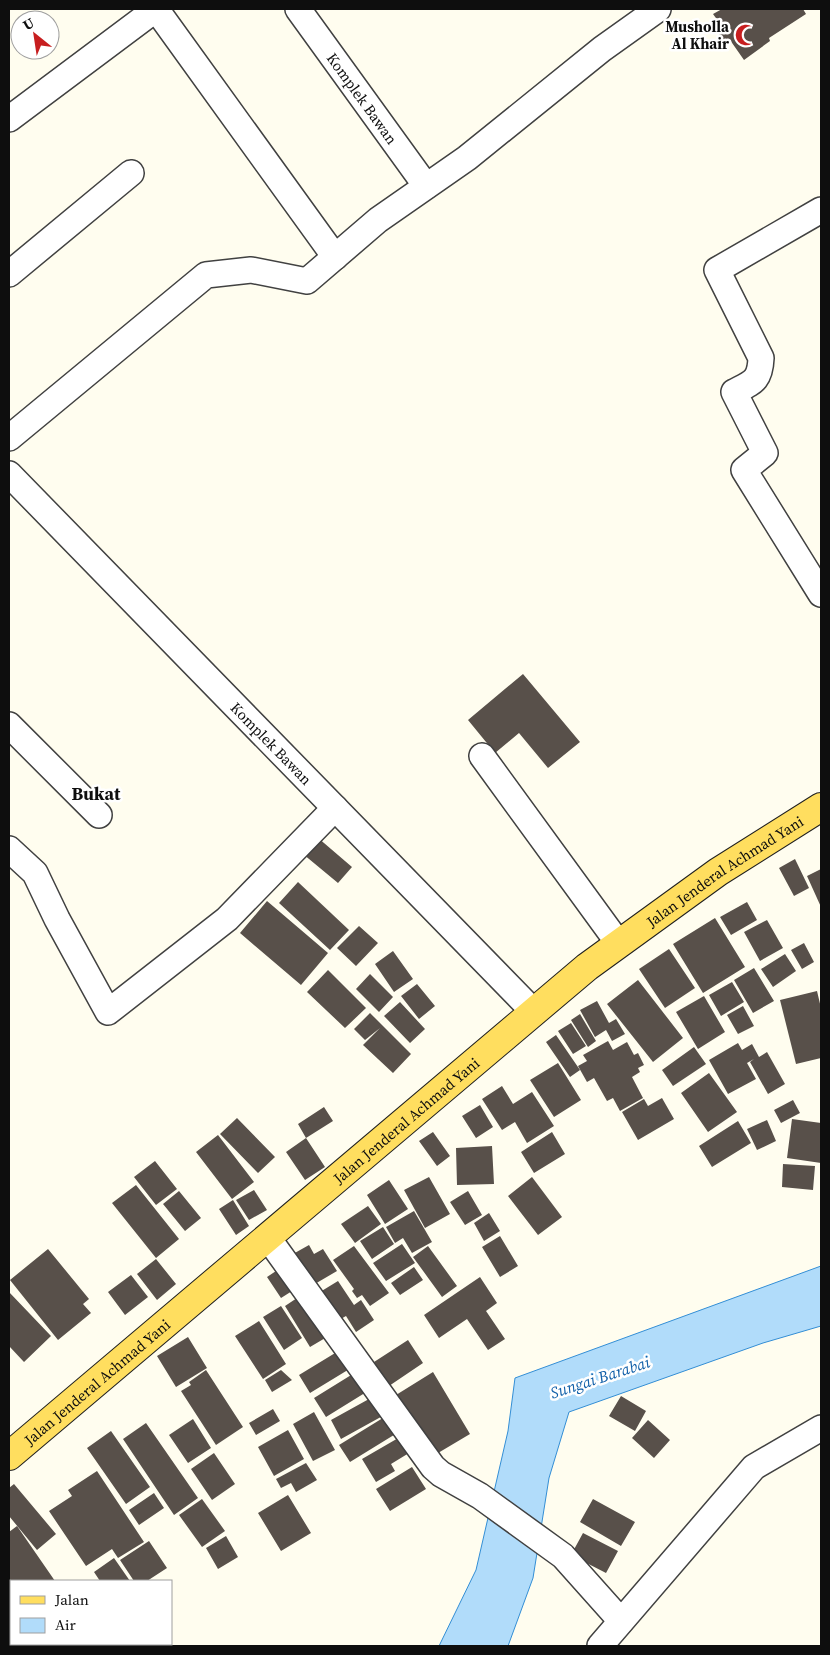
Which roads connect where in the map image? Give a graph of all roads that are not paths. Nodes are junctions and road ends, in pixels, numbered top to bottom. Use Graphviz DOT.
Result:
graph roads {
  1 [pos="156,9"];
  2 [pos="298,9"];
  3 [pos="658,9"];
  4 [pos="9,119"];
  5 [pos="131,173"];
  6 [pos="426,186"];
  7 [pos="821,210"];
  8 [pos="335,257"];
  9 [pos="9,274"];
  10 [pos="9,438"];
  11 [pos="9,474"];
  12 [pos="821,594"];
  13 [pos="9,724"];
  14 [pos="482,756"];
  15 [pos="821,807"];
  16 [pos="335,808"];
  17 [pos="99,816"];
  18 [pos="9,848"];
  19 [pos="619,944"];
  20 [pos="534,1012"];
  21 [pos="268,1238"];
  22 [pos="821,1428"];
  23 [pos="9,1456"];
  24 [pos="621,1622"];
  25 [pos="600,1646"];
  1 -- 4 [label="street"];
  1 -- 8 [label="street"];
  2 -- 6 [label="street, Komplek Bawan"];
  3 -- 6 [label="street"];
  5 -- 9 [label="street"];
  6 -- 8 [label="street"];
  7 -- 12 [label="street"];
  8 -- 10 [label="street"];
  11 -- 16 [label="street, Komplek Bawan"];
  13 -- 17 [label="street"];
  14 -- 19 [label="street"];
  15 -- 19 [label="main road, Jalan Jenderal Achmad Yani"];
  16 -- 18 [label="street"];
  16 -- 20 [label="street, Komplek Bawan"];
  19 -- 20 [label="main road, Jalan Jenderal Achmad Yani"];
  20 -- 21 [label="main road, Jalan Jenderal Achmad Yani"];
  21 -- 23 [label="main road, Jalan Jenderal Achmad Yani"];
  21 -- 24 [label="street"];
  22 -- 24 [label="street"];
  24 -- 25 [label="street"];
}
